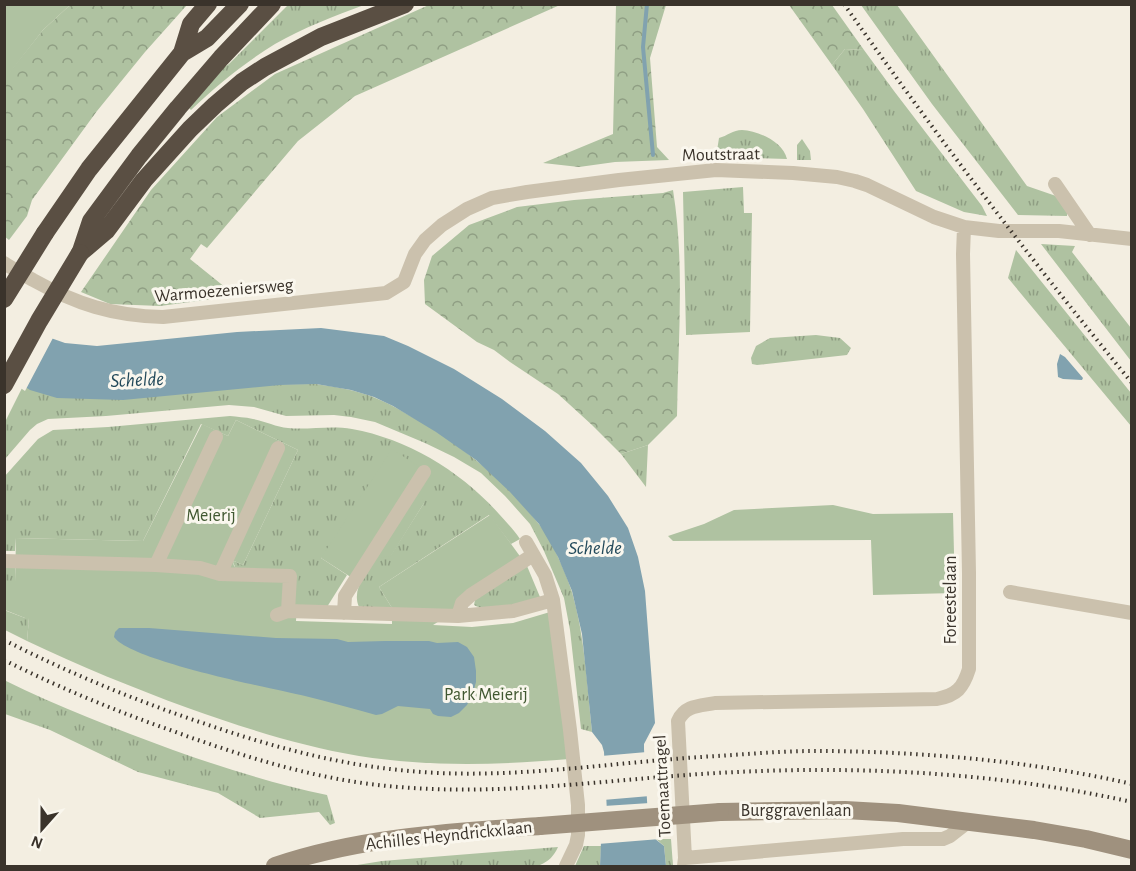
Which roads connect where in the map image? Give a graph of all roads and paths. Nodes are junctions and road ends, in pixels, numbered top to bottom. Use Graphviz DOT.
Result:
graph roads {
  1 [pos="208,4"];
  2 [pos="240,4"];
  3 [pos="272,4"];
  4 [pos="405,4"];
  5 [pos="182,53"];
  6 [pos="1055,184"];
  7 [pos="964,227"];
  8 [pos="1090,235"];
  9 [pos="1131,239"];
  10 [pos="80,253"];
  11 [pos="4,263"];
  12 [pos="386,293"];
  13 [pos="4,298"];
  14 [pos="4,385"];
  15 [pos="216,437"];
  16 [pos="278,448"];
  17 [pos="424,472"];
  18 [pos="526,542"];
  19 [pos="533,555"];
  20 [pos="4,561"];
  21 [pos="156,565"];
  22 [pos="220,574"];
  23 [pos="1010,592"];
  24 [pos="553,600"];
  25 [pos="344,613"];
  26 [pos="1131,613"];
  27 [pos="458,616"];
  28 [pos="682,712"];
  29 [pos="624,820"];
  30 [pos="968,822"];
  31 [pos="1131,850"];
  32 [pos="684,862"];
  33 [pos="275,867"];
  34 [pos="566,867"];
  1 -- 5 [label="highway"];
  2 -- 5 [label="highway"];
  3 -- 10 [label="highway"];
  4 -- 10 [label="highway"];
  5 -- 13 [label="highway, bridge"];
  6 -- 8 [label="street"];
  7 -- 8 [label="street, Moutstraat"];
  7 -- 12 [label="street, Moutstraat"];
  7 -- 28 [label="street, Foreestelaan"];
  8 -- 9 [label="street, Moutstraat"];
  10 -- 14 [label="highway, bridge"];
  11 -- 12 [label="street, Warmoezeniersweg"];
  15 -- 21 [label="street"];
  16 -- 22 [label="street"];
  17 -- 25 [label="street"];
  18 -- 19 [label="street"];
  19 -- 24 [label="street"];
  19 -- 27 [label="street"];
  20 -- 21 [label="street"];
  21 -- 22 [label="street"];
  22 -- 25 [label="street"];
  23 -- 26 [label="street"];
  24 -- 27 [label="street"];
  24 -- 34 [label="street"];
  25 -- 27 [label="street"];
  28 -- 32 [label="street, Toemaattragel"];
  29 -- 30 [label="street, Burggravenlaan, bridge"];
  29 -- 33 [label="street, Achilles Heyndrickxlaan, bridge"];
  30 -- 31 [label="street, Burggravenlaan"];
  30 -- 32 [label="street, Burggravenlaan"];
}
